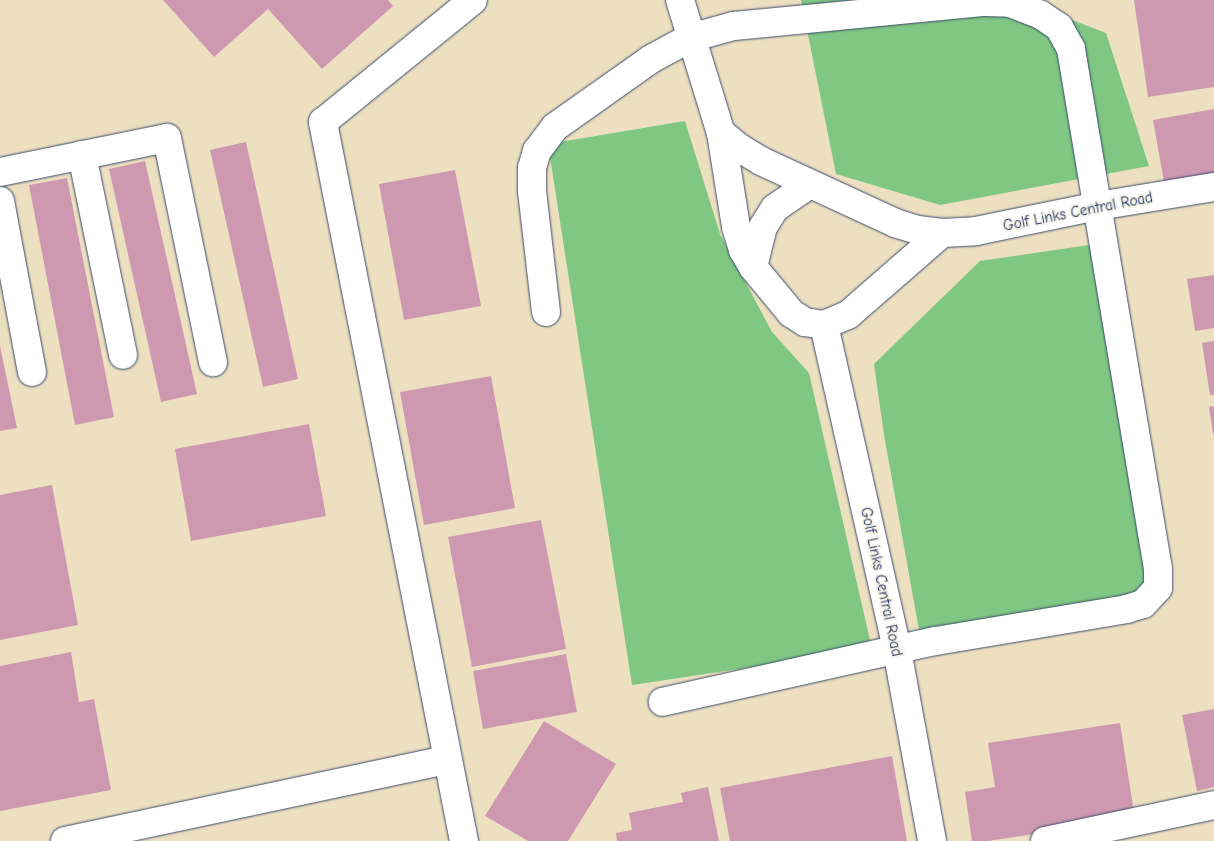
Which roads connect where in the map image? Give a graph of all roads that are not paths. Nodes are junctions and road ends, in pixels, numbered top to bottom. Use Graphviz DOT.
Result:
graph roads {
  1 [pos="474,0"];
  2 [pos="680,0"];
  3 [pos="690,38"];
  4 [pos="721,133"];
  5 [pos="82,155"];
  6 [pos="0,172"];
  7 [pos="810,184"];
  8 [pos="1214,187"];
  9 [pos="0,202"];
  10 [pos="1098,206"];
  11 [pos="942,233"];
  12 [pos="753,267"];
  13 [pos="546,312"];
  14 [pos="824,325"];
  15 [pos="123,355"];
  16 [pos="213,362"];
  17 [pos="32,372"];
  18 [pos="897,650"];
  19 [pos="664,702"];
  20 [pos="447,760"];
  21 [pos="1214,805"];
  22 [pos="65,841"];
  23 [pos="464,841"];
  24 [pos="932,841"];
  25 [pos="1045,841"];
  1 -- 20 [label="street"];
  2 -- 3 [label="street"];
  3 -- 4 [label="street"];
  3 -- 10 [label="street"];
  3 -- 13 [label="street"];
  4 -- 7 [label="street, Golf Links Central Road"];
  4 -- 12 [label="street"];
  5 -- 6 [label="street"];
  5 -- 15 [label="street"];
  5 -- 16 [label="street"];
  7 -- 11 [label="street, Golf Links Central Road"];
  7 -- 12 [label="street"];
  8 -- 10 [label="street, Golf Links Central Road"];
  9 -- 17 [label="street"];
  10 -- 11 [label="street, Golf Links Central Road"];
  10 -- 18 [label="street"];
  11 -- 14 [label="street"];
  12 -- 14 [label="street"];
  14 -- 18 [label="street, Golf Links Central Road"];
  18 -- 19 [label="street"];
  18 -- 24 [label="street, Golf Links Central Road"];
  20 -- 22 [label="street"];
  20 -- 23 [label="street"];
  21 -- 25 [label="street"];
}
